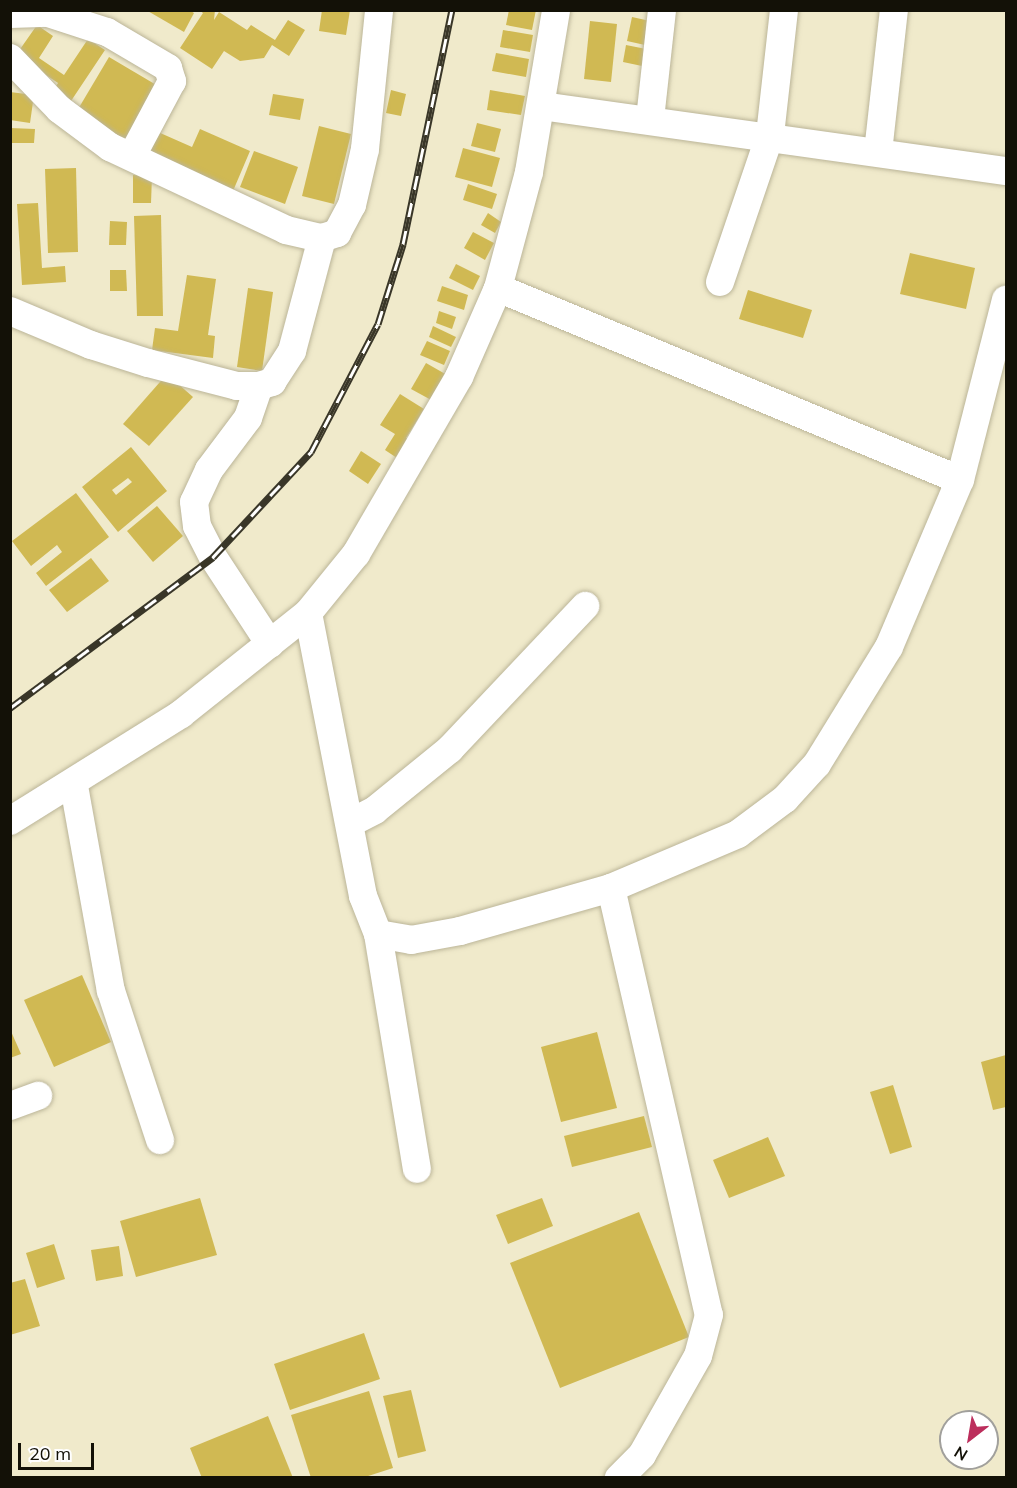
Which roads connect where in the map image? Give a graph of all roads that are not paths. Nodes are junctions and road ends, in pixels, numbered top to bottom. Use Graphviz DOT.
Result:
graph roads {
  1 [pos="379,10"];
  2 [pos="556,10"];
  3 [pos="662,10"];
  4 [pos="784,10"];
  5 [pos="894,10"];
  6 [pos="10,14"];
  7 [pos="10,58"];
  8 [pos="542,106"];
  9 [pos="650,119"];
  10 [pos="770,135"];
  11 [pos="878,152"];
  12 [pos="132,156"];
  13 [pos="1006,171"];
  14 [pos="322,238"];
  15 [pos="720,282"];
  16 [pos="498,288"];
  17 [pos="1006,300"];
  18 [pos="10,311"];
  19 [pos="258,386"];
  20 [pos="960,480"];
  21 [pos="585,606"];
  22 [pos="308,613"];
  23 [pos="270,644"];
  24 [pos="74,786"];
  25 [pos="10,821"];
  26 [pos="350,823"];
  27 [pos="611,888"];
  28 [pos="378,934"];
  29 [pos="38,1096"];
  30 [pos="10,1106"];
  31 [pos="160,1140"];
  32 [pos="417,1169"];
  33 [pos="619,1478"];
  1 -- 14 [label="street"];
  2 -- 8 [label="street"];
  3 -- 9 [label="street"];
  4 -- 10 [label="street"];
  5 -- 11 [label="street"];
  6 -- 12 [label="street"];
  7 -- 12 [label="street"];
  8 -- 9 [label="street"];
  8 -- 16 [label="street"];
  9 -- 10 [label="street"];
  10 -- 11 [label="street"];
  10 -- 15 [label="street"];
  11 -- 13 [label="street"];
  12 -- 14 [label="street"];
  14 -- 19 [label="street"];
  16 -- 20 [label="street"];
  16 -- 22 [label="street"];
  17 -- 20 [label="street"];
  18 -- 19 [label="street"];
  19 -- 23 [label="street"];
  20 -- 27 [label="street"];
  21 -- 26 [label="street"];
  22 -- 23 [label="street"];
  22 -- 26 [label="street"];
  23 -- 24 [label="street"];
  24 -- 25 [label="street"];
  24 -- 31 [label="street"];
  26 -- 28 [label="street"];
  27 -- 28 [label="street"];
  27 -- 33 [label="street"];
  28 -- 32 [label="street"];
  29 -- 30 [label="street"];
}
